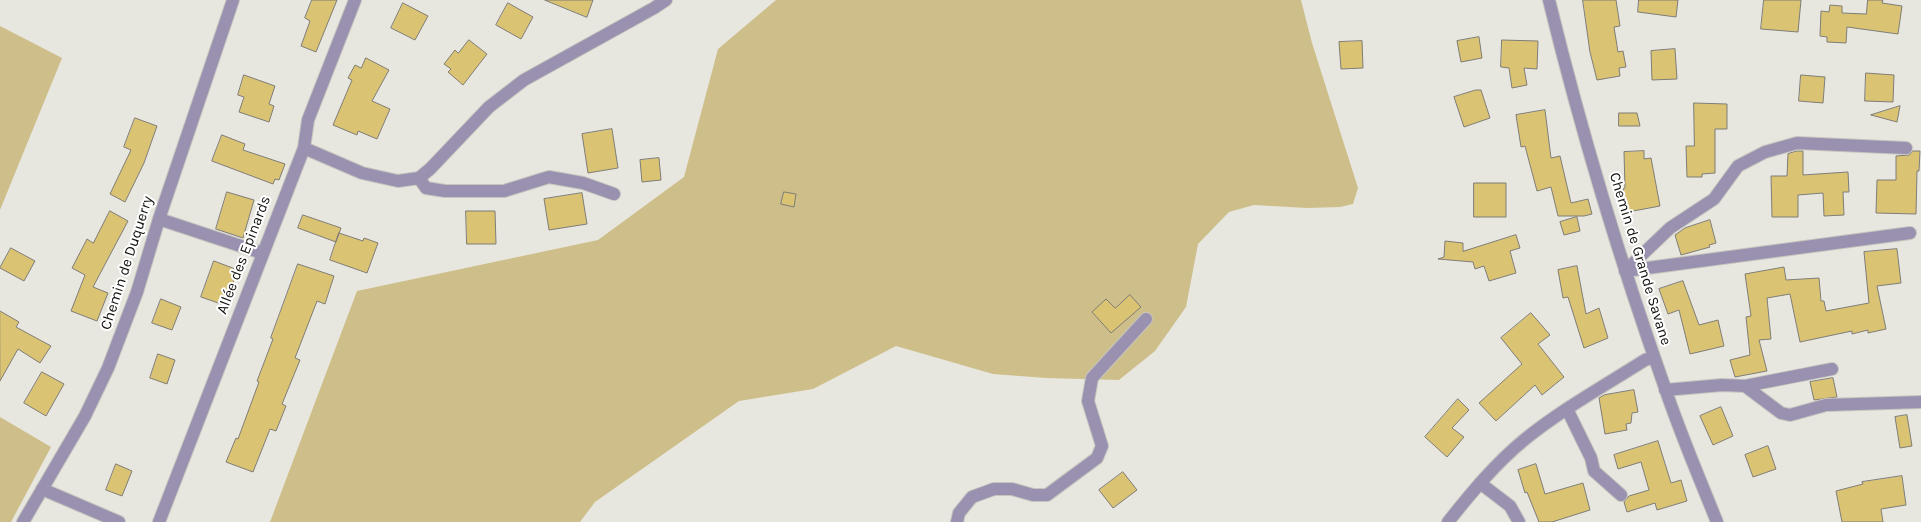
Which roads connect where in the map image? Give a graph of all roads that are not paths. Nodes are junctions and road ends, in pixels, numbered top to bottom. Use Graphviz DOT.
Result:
graph roads {
  1 [pos="233,0"];
  2 [pos="355,0"];
  3 [pos="666,0"];
  4 [pos="1548,0"];
  5 [pos="304,148"];
  6 [pos="1906,148"];
  7 [pos="419,178"];
  8 [pos="614,194"];
  9 [pos="159,219"];
  10 [pos="1910,233"];
  11 [pos="262,253"];
  12 [pos="1625,271"];
  13 [pos="1146,319"];
  14 [pos="1654,356"];
  15 [pos="1832,368"];
  16 [pos="1745,386"];
  17 [pos="1665,390"];
  18 [pos="1921,402"];
  19 [pos="1567,409"];
  20 [pos="1480,483"];
  21 [pos="42,489"];
  22 [pos="1621,494"];
  23 [pos="23,522"];
  24 [pos="119,522"];
  25 [pos="159,522"];
  26 [pos="957,522"];
  27 [pos="1448,522"];
  28 [pos="1519,522"];
  29 [pos="1717,522"];
  1 -- 9 [label="street, Chemin de Duquerry"];
  2 -- 5 [label="street, Allée des Epinards"];
  3 -- 7 [label="street"];
  4 -- 12 [label="street, Chemin de Grande Savane"];
  5 -- 7 [label="street"];
  5 -- 11 [label="street, Allée des Epinards"];
  6 -- 12 [label="street"];
  7 -- 8 [label="street"];
  9 -- 11 [label="street"];
  9 -- 21 [label="street, Chemin de Duquerry"];
  10 -- 12 [label="street"];
  11 -- 25 [label="street, Allée des Epinards"];
  12 -- 14 [label="street, Chemin de Grande Savane"];
  13 -- 26 [label="street"];
  14 -- 17 [label="street, Chemin de Grande Savane"];
  14 -- 19 [label="street"];
  15 -- 16 [label="street"];
  16 -- 17 [label="street"];
  16 -- 18 [label="street"];
  17 -- 29 [label="street, Chemin de Grande Savane"];
  19 -- 20 [label="street"];
  19 -- 22 [label="street"];
  20 -- 27 [label="street"];
  20 -- 28 [label="street"];
  21 -- 23 [label="street, Chemin de Duquerry"];
  21 -- 24 [label="street"];
}
